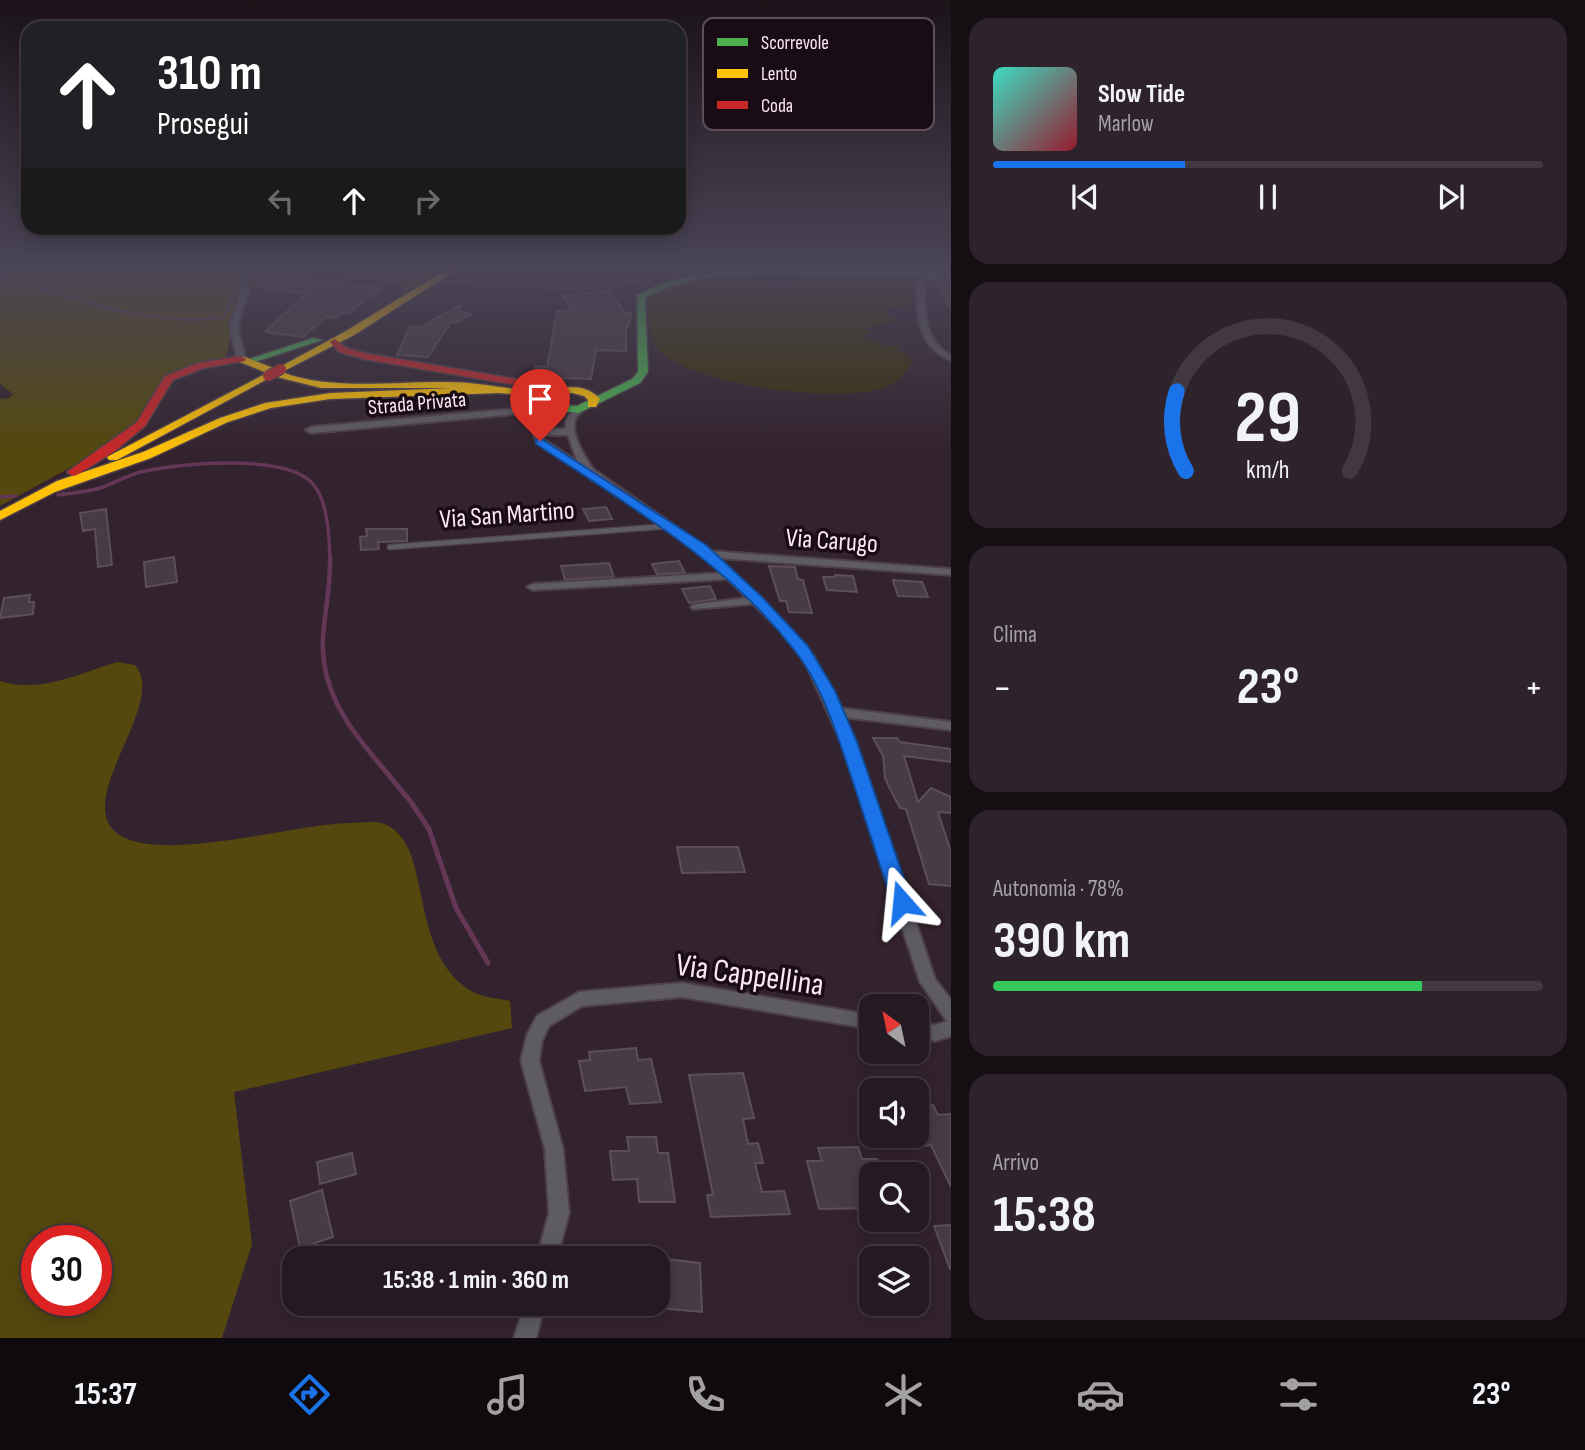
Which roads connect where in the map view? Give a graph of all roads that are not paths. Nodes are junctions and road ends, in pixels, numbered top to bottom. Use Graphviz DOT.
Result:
graph roads {
  1 [pos="234,327"];
  2 [pos="344,327"];
  3 [pos="359,327"];
  4 [pos="641,327"];
  5 [pos="923,327"];
  6 [pos="335,342"];
  7 [pos="951,359"];
  8 [pos="245,360"];
  9 [pos="440,377"];
  10 [pos="626,386"];
  11 [pos="498,390"];
  12 [pos="561,396"];
  13 [pos="524,401"];
  14 [pos="578,417"];
  15 [pos="312,430"];
  16 [pos="537,432"];
  17 [pos="596,477"];
  18 [pos="49,490"];
  19 [pos="0,510"];
  20 [pos="0,516"];
  21 [pos="670,526"];
  22 [pos="390,547"];
  23 [pos="708,554"];
  24 [pos="951,572"];
  25 [pos="731,576"];
  26 [pos="533,587"];
  27 [pos="756,600"];
  28 [pos="697,607"];
  29 [pos="837,712"];
  30 [pos="951,726"];
  31 [pos="951,1015"];
  32 [pos="859,1020"];
  33 [pos="951,1028"];
  34 [pos="929,1031"];
  35 [pos="550,1246"];
  36 [pos="531,1316"];
  37 [pos="525,1338"];
  1 -- 8 [label="street"];
  2 -- 8 [label="main road"];
  3 -- 6 [label="main road"];
  4 -- 10 [label="main road"];
  5 -- 7 [label="street"];
  6 -- 9 [label="main road"];
  6 -- 18 [label="main road"];
  8 -- 9 [label="main road"];
  8 -- 19 [label="main road"];
  9 -- 11 [label="main road"];
  9 -- 12 [label="main road"];
  10 -- 12 [label="main road"];
  10 -- 14 [label="main road"];
  11 -- 13 [label="main road"];
  11 -- 18 [label="main road"];
  12 -- 13 [label="main road"];
  12 -- 14 [label="main road"];
  12 -- 14 [label="main road"];
  13 -- 15 [label="street, Strada Privata"];
  13 -- 16 [label="street"];
  14 -- 16 [label="street"];
  14 -- 17 [label="street, Via San Martino"];
  16 -- 17 [label="street"];
  17 -- 21 [label="street, Via San Martino"];
  18 -- 20 [label="main road"];
  21 -- 22 [label="lane, Via San Martino"];
  21 -- 23 [label="street, Via San Martino"];
  23 -- 24 [label="street, Via Carugo"];
  23 -- 25 [label="street, Via San Martino"];
  25 -- 26 [label="street"];
  25 -- 27 [label="street, Via San Martino"];
  27 -- 28 [label="street"];
  27 -- 29 [label="street, Via San Martino"];
  29 -- 30 [label="street"];
  29 -- 31 [label="street, Via San Martino"];
  32 -- 35 [label="street, Via Cappellina"];
  33 -- 34 [label="street"];
  36 -- 37 [label="street"];
}
